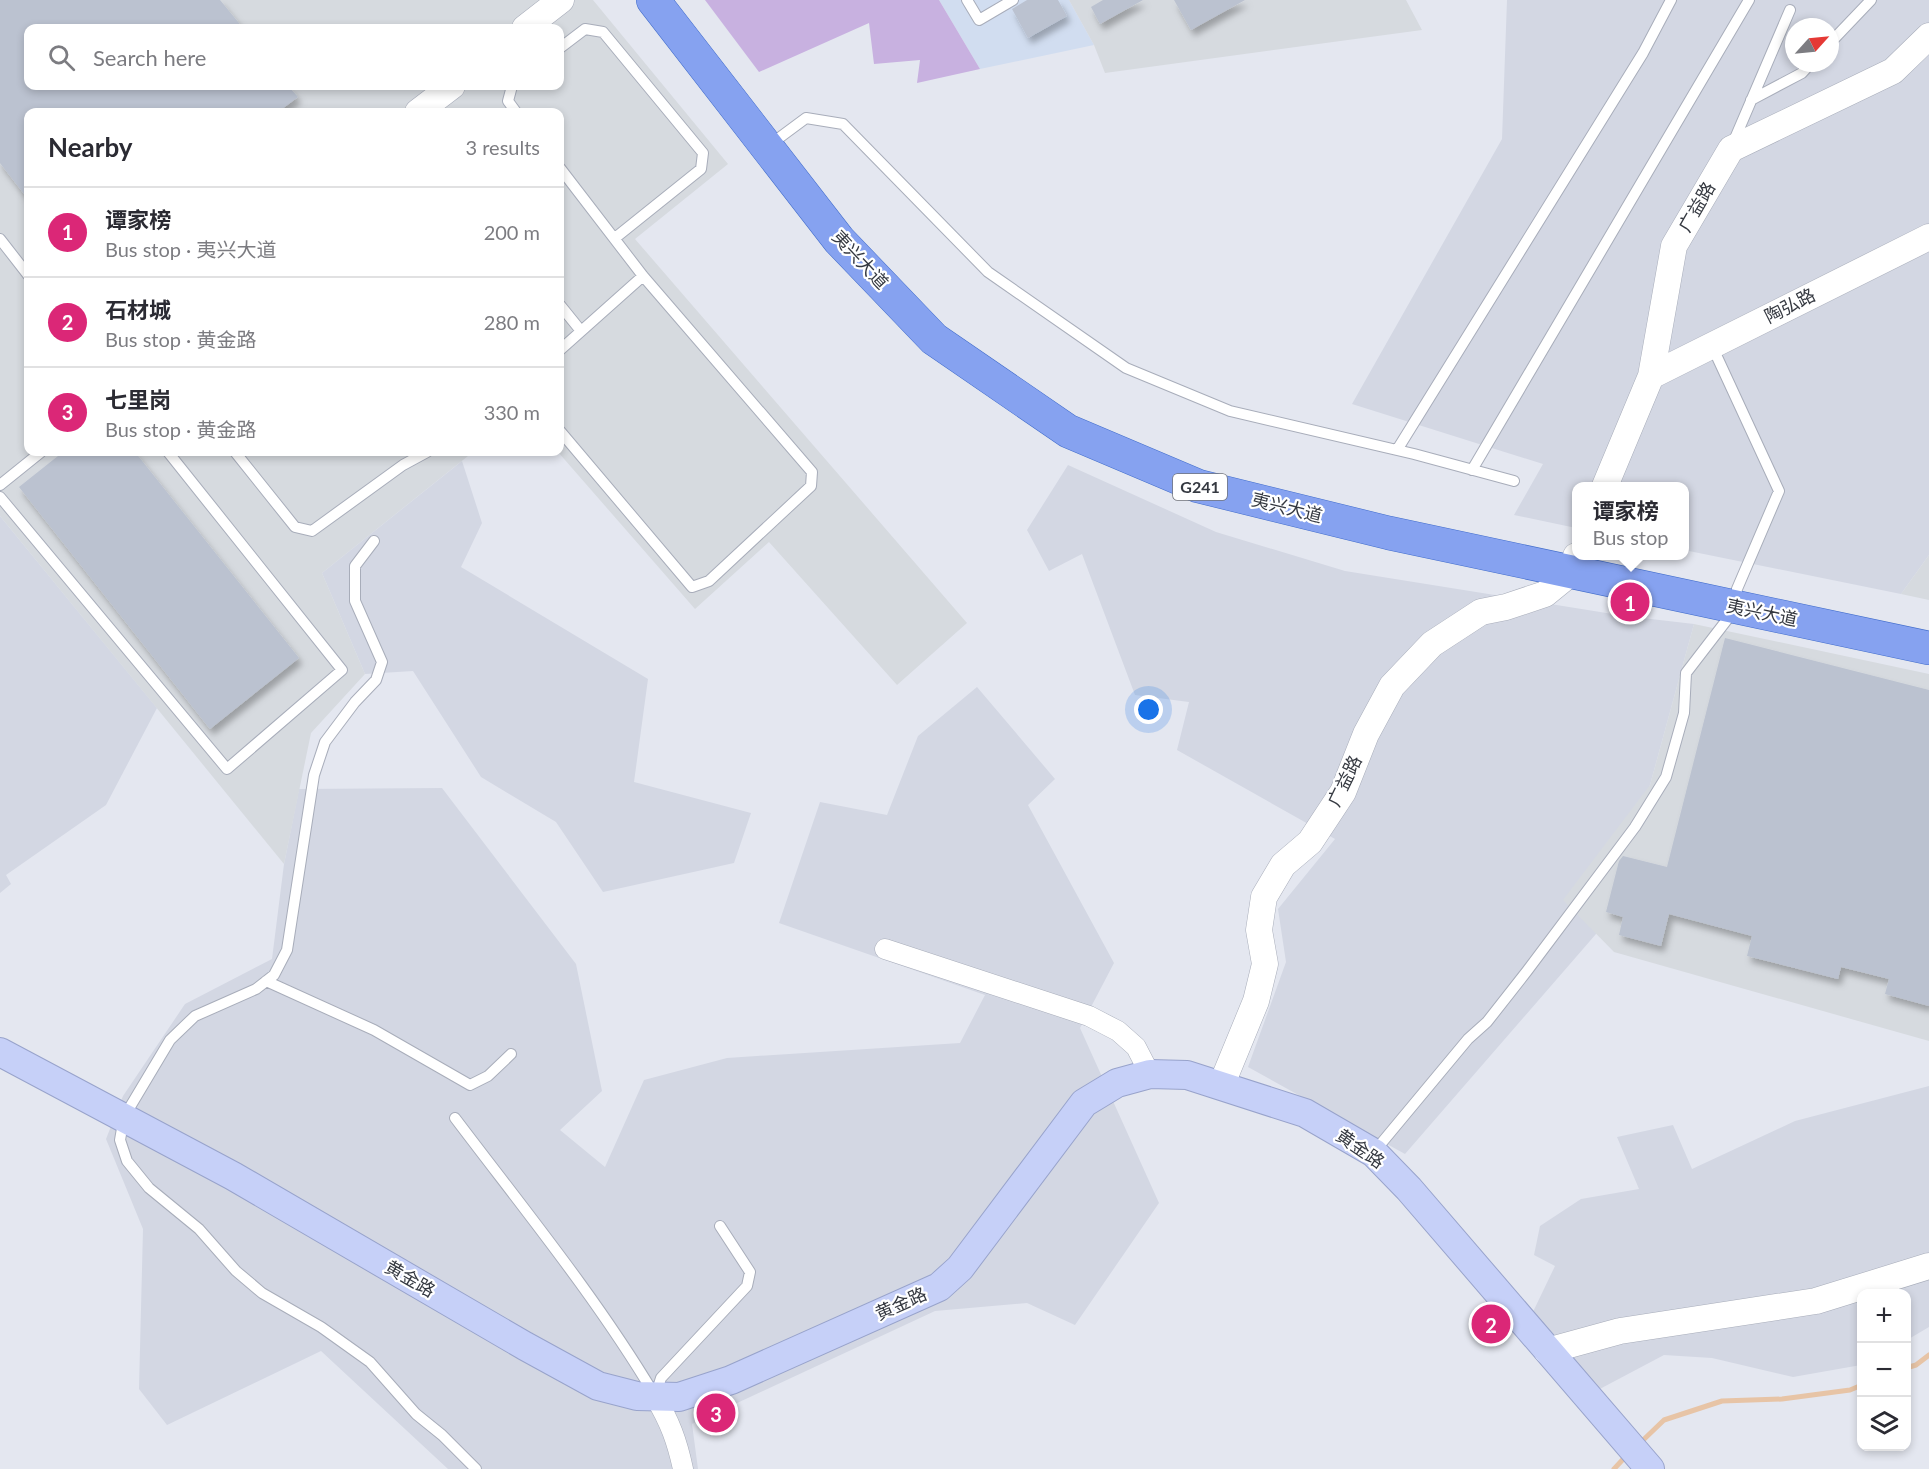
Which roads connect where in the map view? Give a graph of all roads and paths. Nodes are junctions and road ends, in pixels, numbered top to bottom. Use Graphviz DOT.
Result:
graph roads {
  1 [pos="561,0"];
  2 [pos="653,0"];
  3 [pos="672,0"];
  4 [pos="967,0"];
  5 [pos="1013,0"];
  6 [pos="1671,0"];
  7 [pos="1749,0"];
  8 [pos="1871,0"];
  9 [pos="1790,10"];
  10 [pos="530,24"];
  11 [pos="1839,34"];
  12 [pos="1929,36"];
  13 [pos="564,45"];
  14 [pos="1803,72"];
  15 [pos="447,90"];
  16 [pos="511,90"];
  17 [pos="1751,100"];
  18 [pos="423,108"];
  19 [pos="513,108"];
  20 [pos="779,138"];
  21 [pos="1731,149"];
  22 [pos="564,173"];
  23 [pos="1929,237"];
  24 [pos="615,238"];
  25 [pos="0,239"];
  26 [pos="24,270"];
  27 [pos="644,276"];
  28 [pos="564,309"];
  29 [pos="581,331"];
  30 [pos="1712,345"];
  31 [pos="564,346"];
  32 [pos="1651,376"];
  33 [pos="564,436"];
  34 [pos="1397,450"];
  35 [pos="36,456"];
  36 [pos="171,456"];
  37 [pos="238,456"];
  38 [pos="420,456"];
  39 [pos="1472,470"];
  40 [pos="1514,481"];
  41 [pos="1607,482"];
  42 [pos="0,484"];
  43 [pos="0,497"];
  44 [pos="374,541"];
  45 [pos="1575,561"];
  46 [pos="1737,598"];
  47 [pos="1929,628"];
  48 [pos="1929,648"];
  49 [pos="885,948"];
  50 [pos="266,981"];
  51 [pos="0,1052"];
  52 [pos="511,1054"];
  53 [pos="1150,1074"];
  54 [pos="1221,1086"];
  55 [pos="124,1117"];
  56 [pos="455,1118"];
  57 [pos="1374,1153"];
  58 [pos="720,1226"];
  59 [pos="1929,1266"];
  60 [pos="1547,1352"];
  61 [pos="655,1397"];
  62 [pos="476,1469"];
  63 [pos="683,1469"];
  64 [pos="1650,1469"];
  1 -- 10 [label="street"];
  2 -- 45 [label="highway, 夷兴大道 / G241"];
  3 -- 20 [label="highway, 夷兴大道 / G241"];
  4 -- 5 [label="lane"];
  6 -- 34 [label="lane"];
  7 -- 39 [label="lane"];
  8 -- 11 [label="lane"];
  9 -- 17 [label="lane"];
  12 -- 21 [label="street"];
  13 -- 24 [label="lane"];
  14 -- 17 [label="lane"];
  15 -- 18 [label="street"];
  16 -- 19 [label="lane"];
  17 -- 21 [label="lane"];
  20 -- 34 [label="lane"];
  20 -- 45 [label="highway, 夷兴大道 / G241"];
  21 -- 32 [label="street, 广益路"];
  22 -- 24 [label="lane"];
  23 -- 30 [label="street, 陶弘路"];
  24 -- 27 [label="lane"];
  25 -- 26 [label="lane"];
  27 -- 29 [label="lane"];
  27 -- 33 [label="lane"];
  28 -- 29 [label="lane"];
  29 -- 31 [label="lane"];
  30 -- 32 [label="street, 陶弘路"];
  30 -- 46 [label="lane"];
  32 -- 41 [label="street, 广益路"];
  34 -- 39 [label="lane"];
  35 -- 42 [label="lane"];
  36 -- 43 [label="lane"];
  37 -- 38 [label="lane"];
  39 -- 40 [label="lane"];
  44 -- 50 [label="lane"];
  45 -- 46 [label="highway, 夷兴大道 / G241"];
  45 -- 54 [label="street, 广益路"];
  46 -- 47 [label="highway, 夷兴大道 / G241"];
  46 -- 48 [label="highway, 夷兴大道 / G241"];
  46 -- 57 [label="lane"];
  49 -- 53 [label="street"];
  50 -- 52 [label="lane"];
  50 -- 55 [label="lane"];
  51 -- 55 [label="main road, 黄金路"];
  53 -- 54 [label="main road, 黄金路"];
  53 -- 61 [label="main road, 黄金路"];
  54 -- 57 [label="main road, 黄金路"];
  55 -- 61 [label="main road, 黄金路"];
  55 -- 62 [label="lane"];
  56 -- 61 [label="lane"];
  57 -- 60 [label="main road, 黄金路"];
  58 -- 61 [label="lane"];
  59 -- 60 [label="street"];
  60 -- 64 [label="main road, 黄金路"];
  61 -- 63 [label="street"];
}
